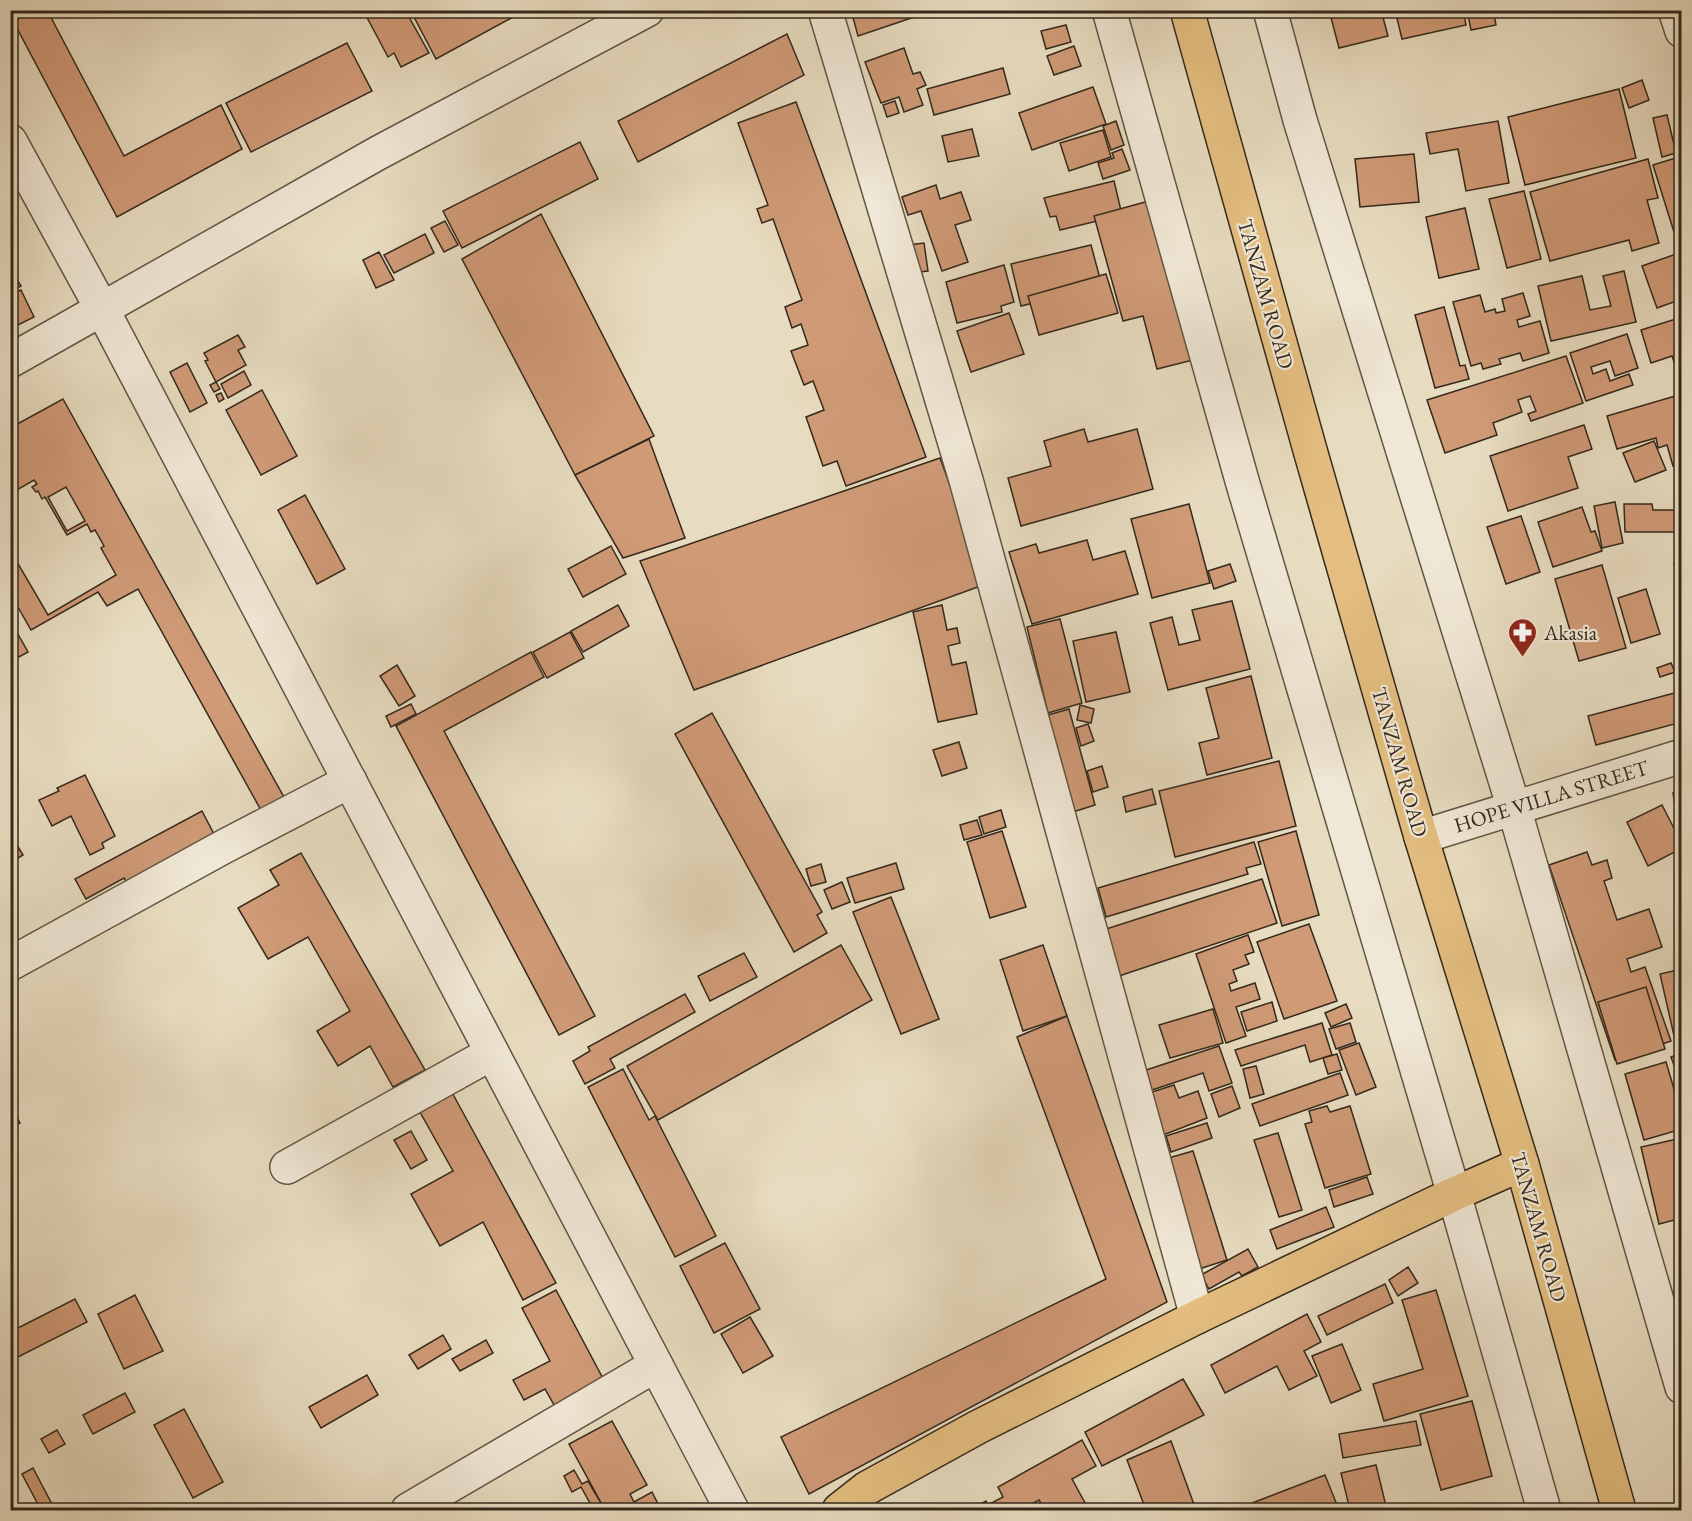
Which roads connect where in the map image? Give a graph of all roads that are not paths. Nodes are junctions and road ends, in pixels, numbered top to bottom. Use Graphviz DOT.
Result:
graph roads {
  1 [pos="647,10"];
  2 [pos="825,10"];
  3 [pos="1109,10"];
  4 [pos="1187,10"];
  5 [pos="1270,10"];
  6 [pos="1675,10"];
  7 [pos="1682,31"];
  8 [pos="10,141"];
  9 [pos="102,309"];
  10 [pos="10,361"];
  11 [pos="1682,756"];
  12 [pos="350,781"];
  13 [pos="1514,808"];
  14 [pos="1421,837"];
  15 [pos="10,964"];
  16 [pos="492,1053"];
  17 [pos="1522,1164"];
  18 [pos="287,1167"];
  19 [pos="1454,1194"];
  20 [pos="1197,1317"];
  21 [pos="656,1365"];
  22 [pos="1682,1387"];
  23 [pos="408,1510"];
  24 [pos="732,1510"];
  25 [pos="839,1510"];
  26 [pos="1544,1510"];
  27 [pos="1619,1510"];
  1 -- 9 [label="street"];
  2 -- 20 [label="street"];
  3 -- 19 [label="street"];
  4 -- 14 [label="main road, TANZAM ROAD"];
  5 -- 13 [label="street"];
  6 -- 7 [label="street"];
  8 -- 9 [label="street"];
  9 -- 10 [label="street"];
  9 -- 12 [label="street"];
  11 -- 13 [label="street, HOPE VILLA STREET"];
  12 -- 15 [label="street"];
  12 -- 16 [label="street"];
  13 -- 14 [label="street, HOPE VILLA STREET"];
  13 -- 22 [label="street"];
  14 -- 17 [label="main road, TANZAM ROAD"];
  16 -- 18 [label="street"];
  16 -- 21 [label="street"];
  17 -- 19 [label="main road"];
  17 -- 27 [label="main road, TANZAM ROAD"];
  19 -- 20 [label="main road"];
  19 -- 26 [label="street"];
  20 -- 25 [label="main road"];
  21 -- 23 [label="street"];
  21 -- 24 [label="street"];
}
